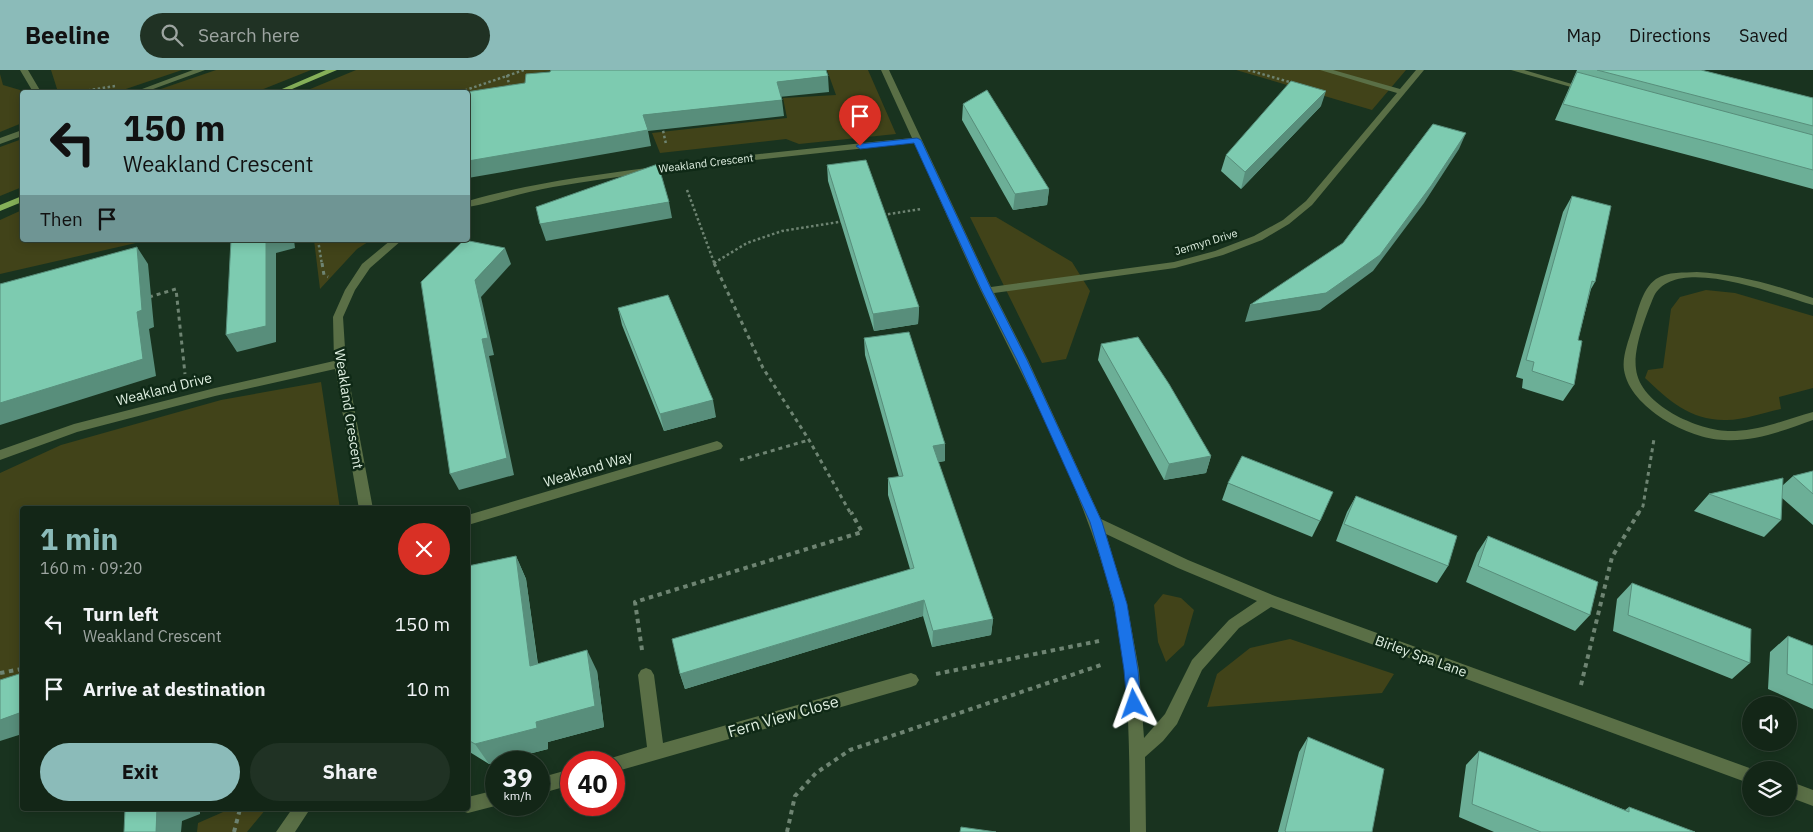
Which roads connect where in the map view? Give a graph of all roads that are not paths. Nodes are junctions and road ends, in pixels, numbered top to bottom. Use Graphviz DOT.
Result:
graph roads {
  1 [pos="24,70"];
  2 [pos="201,70"];
  3 [pos="333,70"];
  4 [pos="885,70"];
  5 [pos="1324,70"];
  6 [pos="1420,70"];
  7 [pos="1515,70"];
  8 [pos="36,90"];
  9 [pos="144,90"];
  10 [pos="284,90"];
  11 [pos="1592,90"];
  12 [pos="1403,92"];
  13 [pos="20,134"];
  14 [pos="917,140"];
  15 [pos="0,141"];
  16 [pos="20,200"];
  17 [pos="470,204"];
  18 [pos="0,208"];
  19 [pos="395,242"];
  20 [pos="987,291"];
  21 [pos="1813,302"];
  22 [pos="340,364"];
  23 [pos="1813,416"];
  24 [pos="717,446"];
  25 [pos="0,455"];
  26 [pos="365,506"];
  27 [pos="470,519"];
  28 [pos="1096,522"];
  29 [pos="1270,600"];
  30 [pos="646,676"];
  31 [pos="911,680"];
  32 [pos="656,752"];
  33 [pos="1138,754"];
  34 [pos="625,761"];
  35 [pos="1742,773"];
  36 [pos="1797,792"];
  37 [pos="1813,798"];
  38 [pos="485,801"];
  39 [pos="470,804"];
  40 [pos="300,811"];
  41 [pos="284,832"];
  42 [pos="1138,832"];
  1 -- 8 [label="street"];
  2 -- 9 [label="street"];
  3 -- 10 [label="main road"];
  4 -- 14 [label="street"];
  5 -- 12 [label="street"];
  6 -- 12 [label="street, Jermyn Drive"];
  7 -- 11 [label="street"];
  12 -- 20 [label="street, Jermyn Drive"];
  13 -- 15 [label="street"];
  14 -- 17 [label="street, Weakland Crescent"];
  14 -- 20 [label="street"];
  16 -- 18 [label="main road"];
  19 -- 22 [label="street, Weakland Crescent"];
  20 -- 28 [label="street"];
  21 -- 23 [label="street"];
  22 -- 25 [label="street, Weakland Drive"];
  22 -- 26 [label="street, Weakland Crescent"];
  24 -- 27 [label="street, Weakland Way"];
  28 -- 29 [label="street, Birley Spa Lane"];
  28 -- 33 [label="street"];
  29 -- 33 [label="street"];
  29 -- 35 [label="street, Birley Spa Lane"];
  30 -- 32 [label="street"];
  31 -- 32 [label="street, Fern View Close"];
  32 -- 34 [label="street, Fern View Close"];
  33 -- 42 [label="street"];
  36 -- 37 [label="street"];
  38 -- 39 [label="street"];
  40 -- 41 [label="street"];
}
